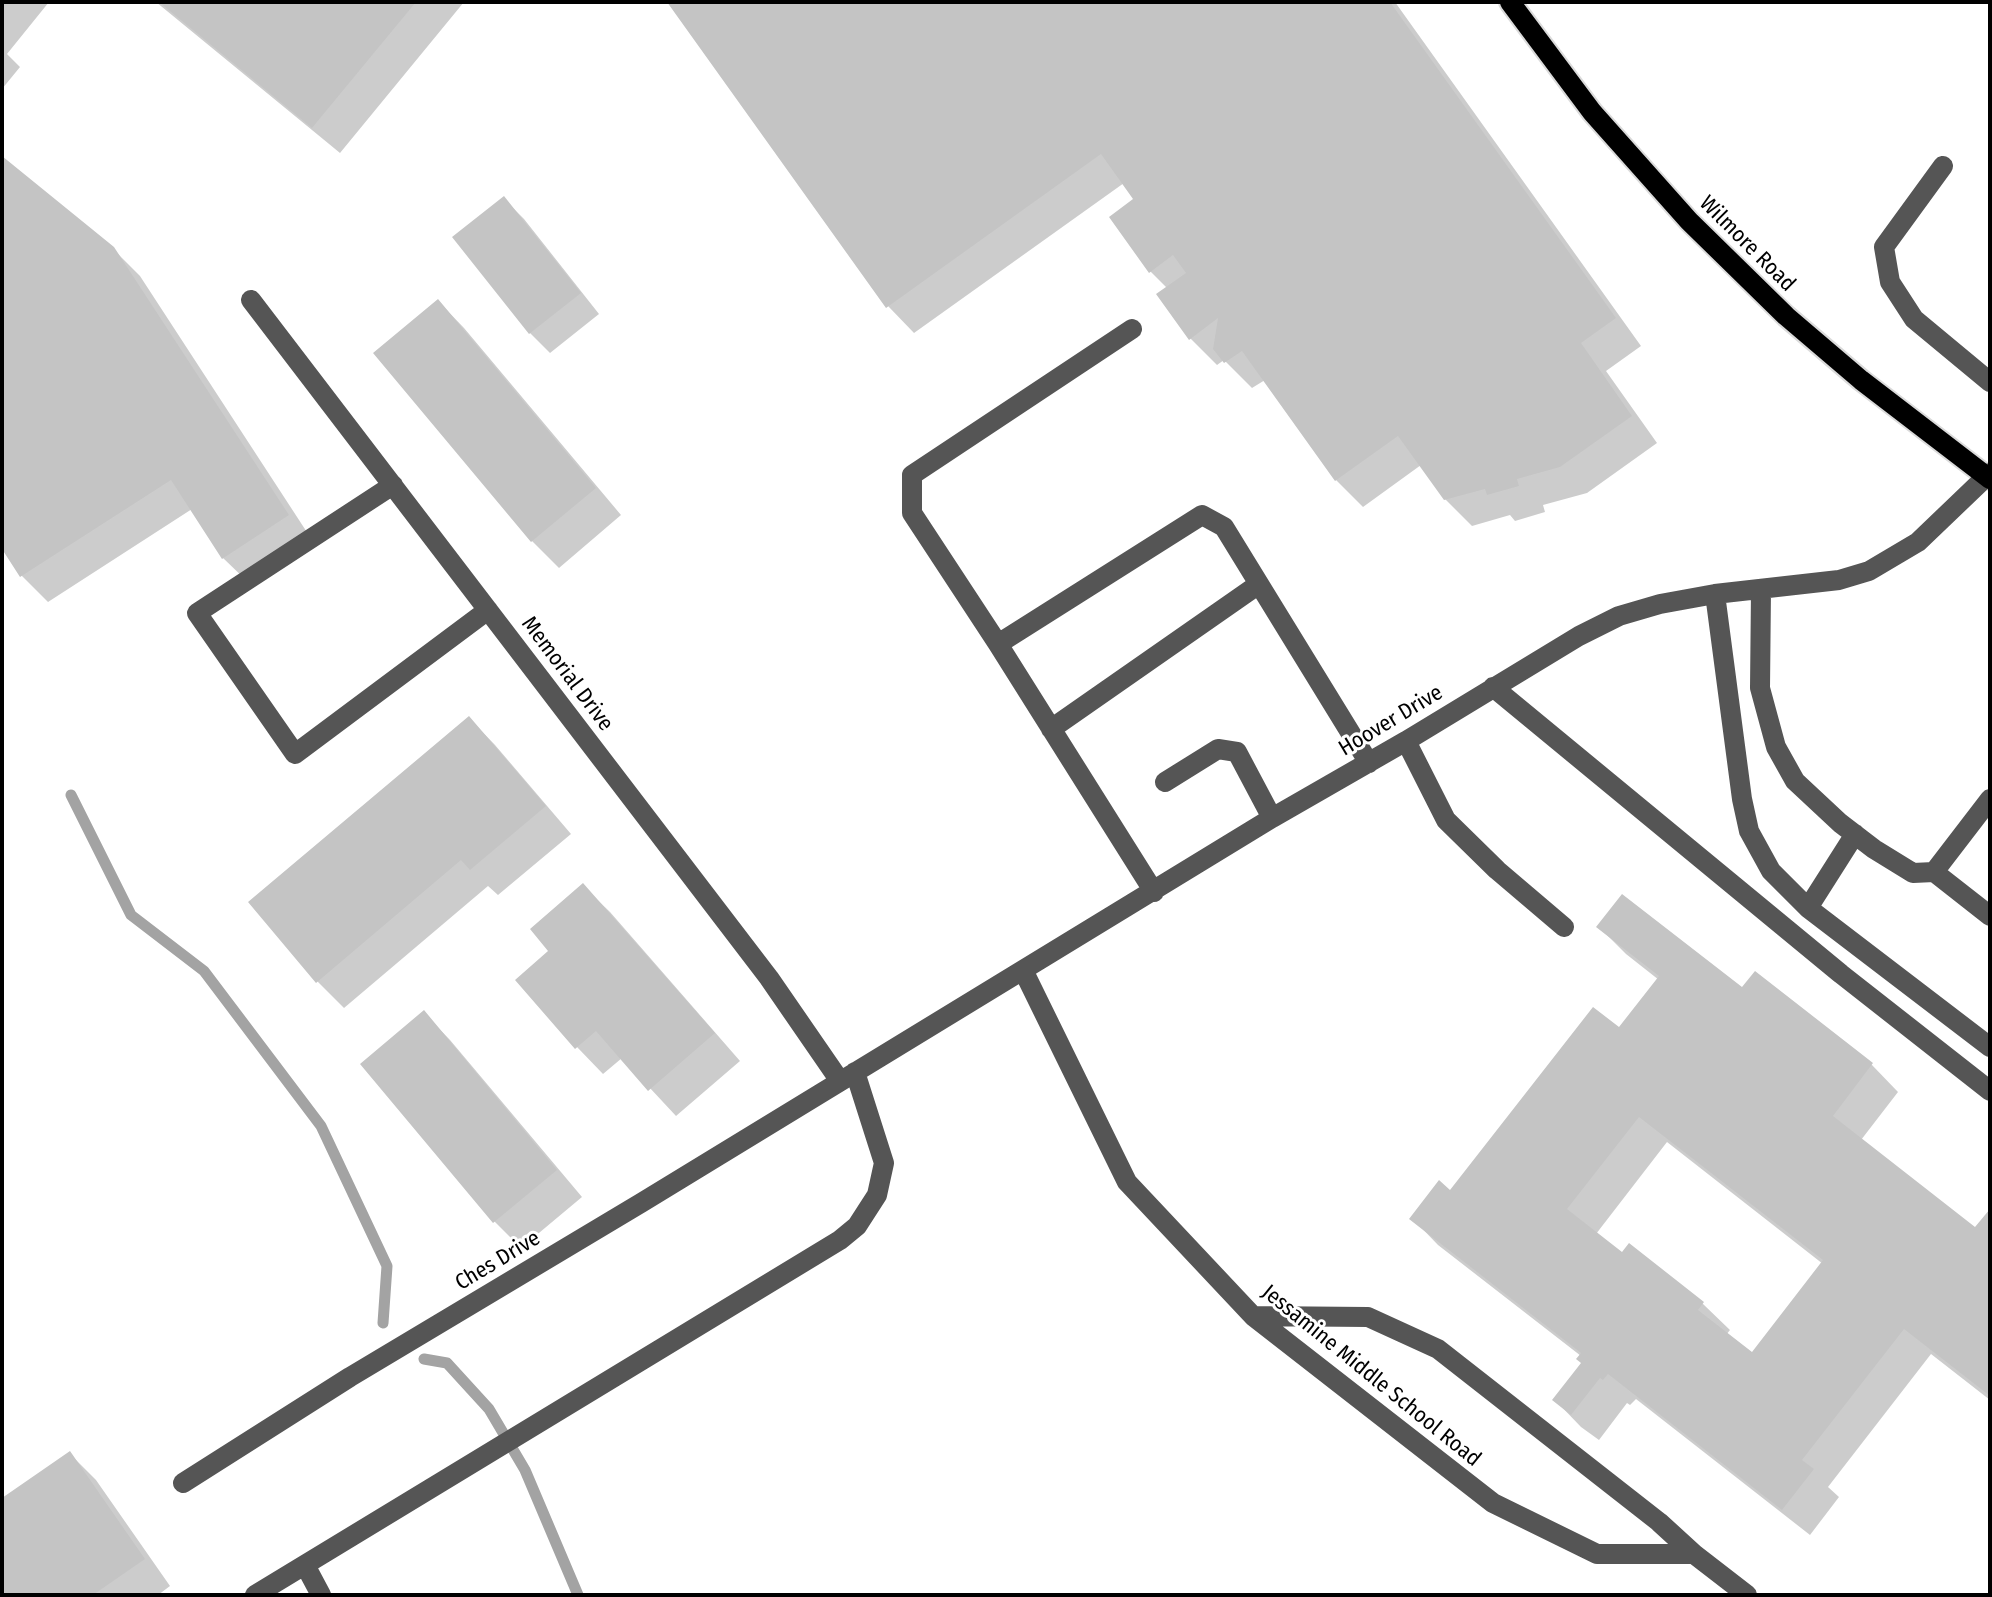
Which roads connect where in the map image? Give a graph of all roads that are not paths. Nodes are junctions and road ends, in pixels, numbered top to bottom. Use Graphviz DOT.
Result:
graph roads {
  1 [pos="1510,2"];
  2 [pos="1943,166"];
  3 [pos="251,300"];
  4 [pos="1132,329"];
  5 [pos="1990,382"];
  6 [pos="1989,476"];
  7 [pos="393,485"];
  8 [pos="1259,584"];
  9 [pos="1761,590"];
  10 [pos="1715,594"];
  11 [pos="488,610"];
  12 [pos="998,644"];
  13 [pos="1493,687"];
  14 [pos="1051,729"];
  15 [pos="1406,741"];
  16 [pos="1369,763"];
  17 [pos="1165,782"];
  18 [pos="1990,799"];
  19 [pos="1272,818"];
  20 [pos="1855,834"];
  21 [pos="1934,872"];
  22 [pos="1154,892"];
  23 [pos="1808,908"];
  24 [pos="1990,916"];
  25 [pos="1564,927"];
  26 [pos="1023,970"];
  27 [pos="1990,1047"];
  28 [pos="848,1076"];
  29 [pos="1990,1091"];
  30 [pos="1253,1316"];
  31 [pos="183,1483"];
  32 [pos="1694,1554"];
  33 [pos="305,1565"];
  34 [pos="255,1595"];
  35 [pos="321,1595"];
  36 [pos="1747,1595"];
  1 -- 6 [label="main road, Wilmore Road"];
  2 -- 5 [label="street"];
  3 -- 7 [label="street, Memorial Drive"];
  4 -- 12 [label="street"];
  6 -- 9 [label="street, Hoover Drive"];
  7 -- 11 [label="street, Memorial Drive"];
  7 -- 11 [label="street"];
  8 -- 12 [label="street"];
  8 -- 14 [label="street"];
  8 -- 16 [label="street"];
  9 -- 10 [label="street, Hoover Drive"];
  9 -- 20 [label="street"];
  10 -- 13 [label="street, Hoover Drive"];
  10 -- 23 [label="street"];
  11 -- 28 [label="street, Memorial Drive"];
  12 -- 14 [label="street"];
  13 -- 15 [label="street, Hoover Drive"];
  13 -- 29 [label="street"];
  14 -- 22 [label="street"];
  15 -- 16 [label="street, Hoover Drive"];
  15 -- 25 [label="street"];
  16 -- 19 [label="street, Hoover Drive"];
  17 -- 19 [label="street"];
  18 -- 21 [label="street"];
  19 -- 22 [label="street, Hoover Drive"];
  20 -- 21 [label="street"];
  20 -- 23 [label="street"];
  21 -- 24 [label="street"];
  22 -- 26 [label="street, Hoover Drive"];
  23 -- 27 [label="street"];
  26 -- 28 [label="street, Hoover Drive"];
  26 -- 30 [label="street, Jessamine Middle School Road"];
  28 -- 31 [label="street, Ches Drive"];
  28 -- 33 [label="street, Memorial Drive"];
  30 -- 32 [label="street, Jessamine Middle School Road"];
  30 -- 32 [label="street"];
  32 -- 36 [label="street"];
  33 -- 34 [label="street, Memorial Drive"];
  33 -- 35 [label="street"];
}
